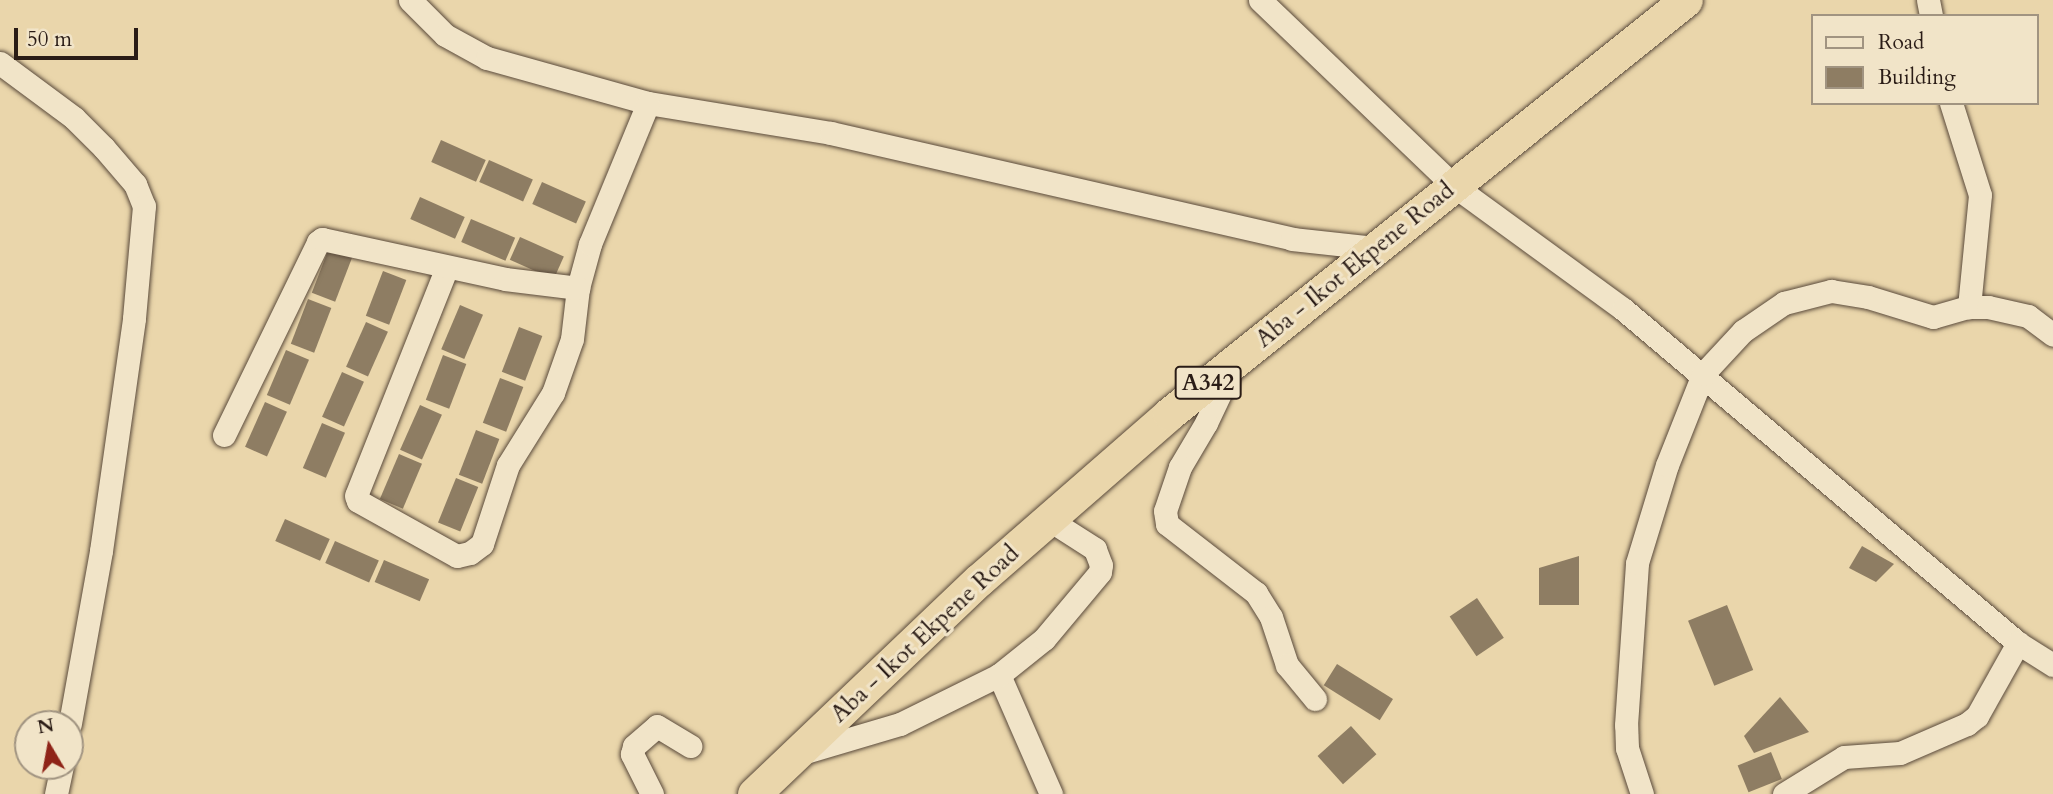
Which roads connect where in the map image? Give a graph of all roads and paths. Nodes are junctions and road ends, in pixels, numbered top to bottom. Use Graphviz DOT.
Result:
graph roads {
  1 [pos="410,0"];
  2 [pos="1686,0"];
  3 [pos="1270,3"];
  4 [pos="0,63"];
  5 [pos="648,103"];
  6 [pos="1952,105"];
  7 [pos="1454,185"];
  8 [pos="1375,248"];
  9 [pos="447,267"];
  10 [pos="578,288"];
  11 [pos="1969,307"];
  12 [pos="2053,335"];
  13 [pos="1235,362"];
  14 [pos="1703,374"];
  15 [pos="225,435"];
  16 [pos="1048,519"];
  17 [pos="2018,643"];
  18 [pos="2053,665"];
  19 [pos="999,675"];
  20 [pos="1315,699"];
  21 [pos="73,710"];
  22 [pos="690,746"];
  23 [pos="798,754"];
  24 [pos="652,794"];
  25 [pos="754,794"];
  26 [pos="1051,794"];
  27 [pos="1642,794"];
  28 [pos="1784,794"];
  1 -- 5 [label="street"];
  2 -- 7 [label="highway, Aba - Ikot Ekpene Road / A342"];
  3 -- 7 [label="street"];
  4 -- 21 [label="street"];
  5 -- 8 [label="street"];
  5 -- 10 [label="street"];
  6 -- 11 [label="street"];
  7 -- 8 [label="highway, Aba - Ikot Ekpene Road / A342"];
  7 -- 14 [label="street"];
  8 -- 13 [label="highway, Aba - Ikot Ekpene Road / A342"];
  9 -- 10 [label="street"];
  9 -- 10 [label="street"];
  9 -- 15 [label="street"];
  11 -- 12 [label="street"];
  11 -- 14 [label="street"];
  13 -- 16 [label="highway, Aba - Ikot Ekpene Road / A342"];
  13 -- 20 [label="street"];
  14 -- 17 [label="street"];
  14 -- 27 [label="street"];
  16 -- 19 [label="street"];
  16 -- 23 [label="highway, Aba - Ikot Ekpene Road / A342"];
  17 -- 18 [label="street"];
  17 -- 28 [label="street"];
  19 -- 23 [label="street"];
  19 -- 26 [label="street"];
  22 -- 24 [label="street"];
  23 -- 25 [label="highway, Aba - Ikot Ekpene Road / A342"];
}
